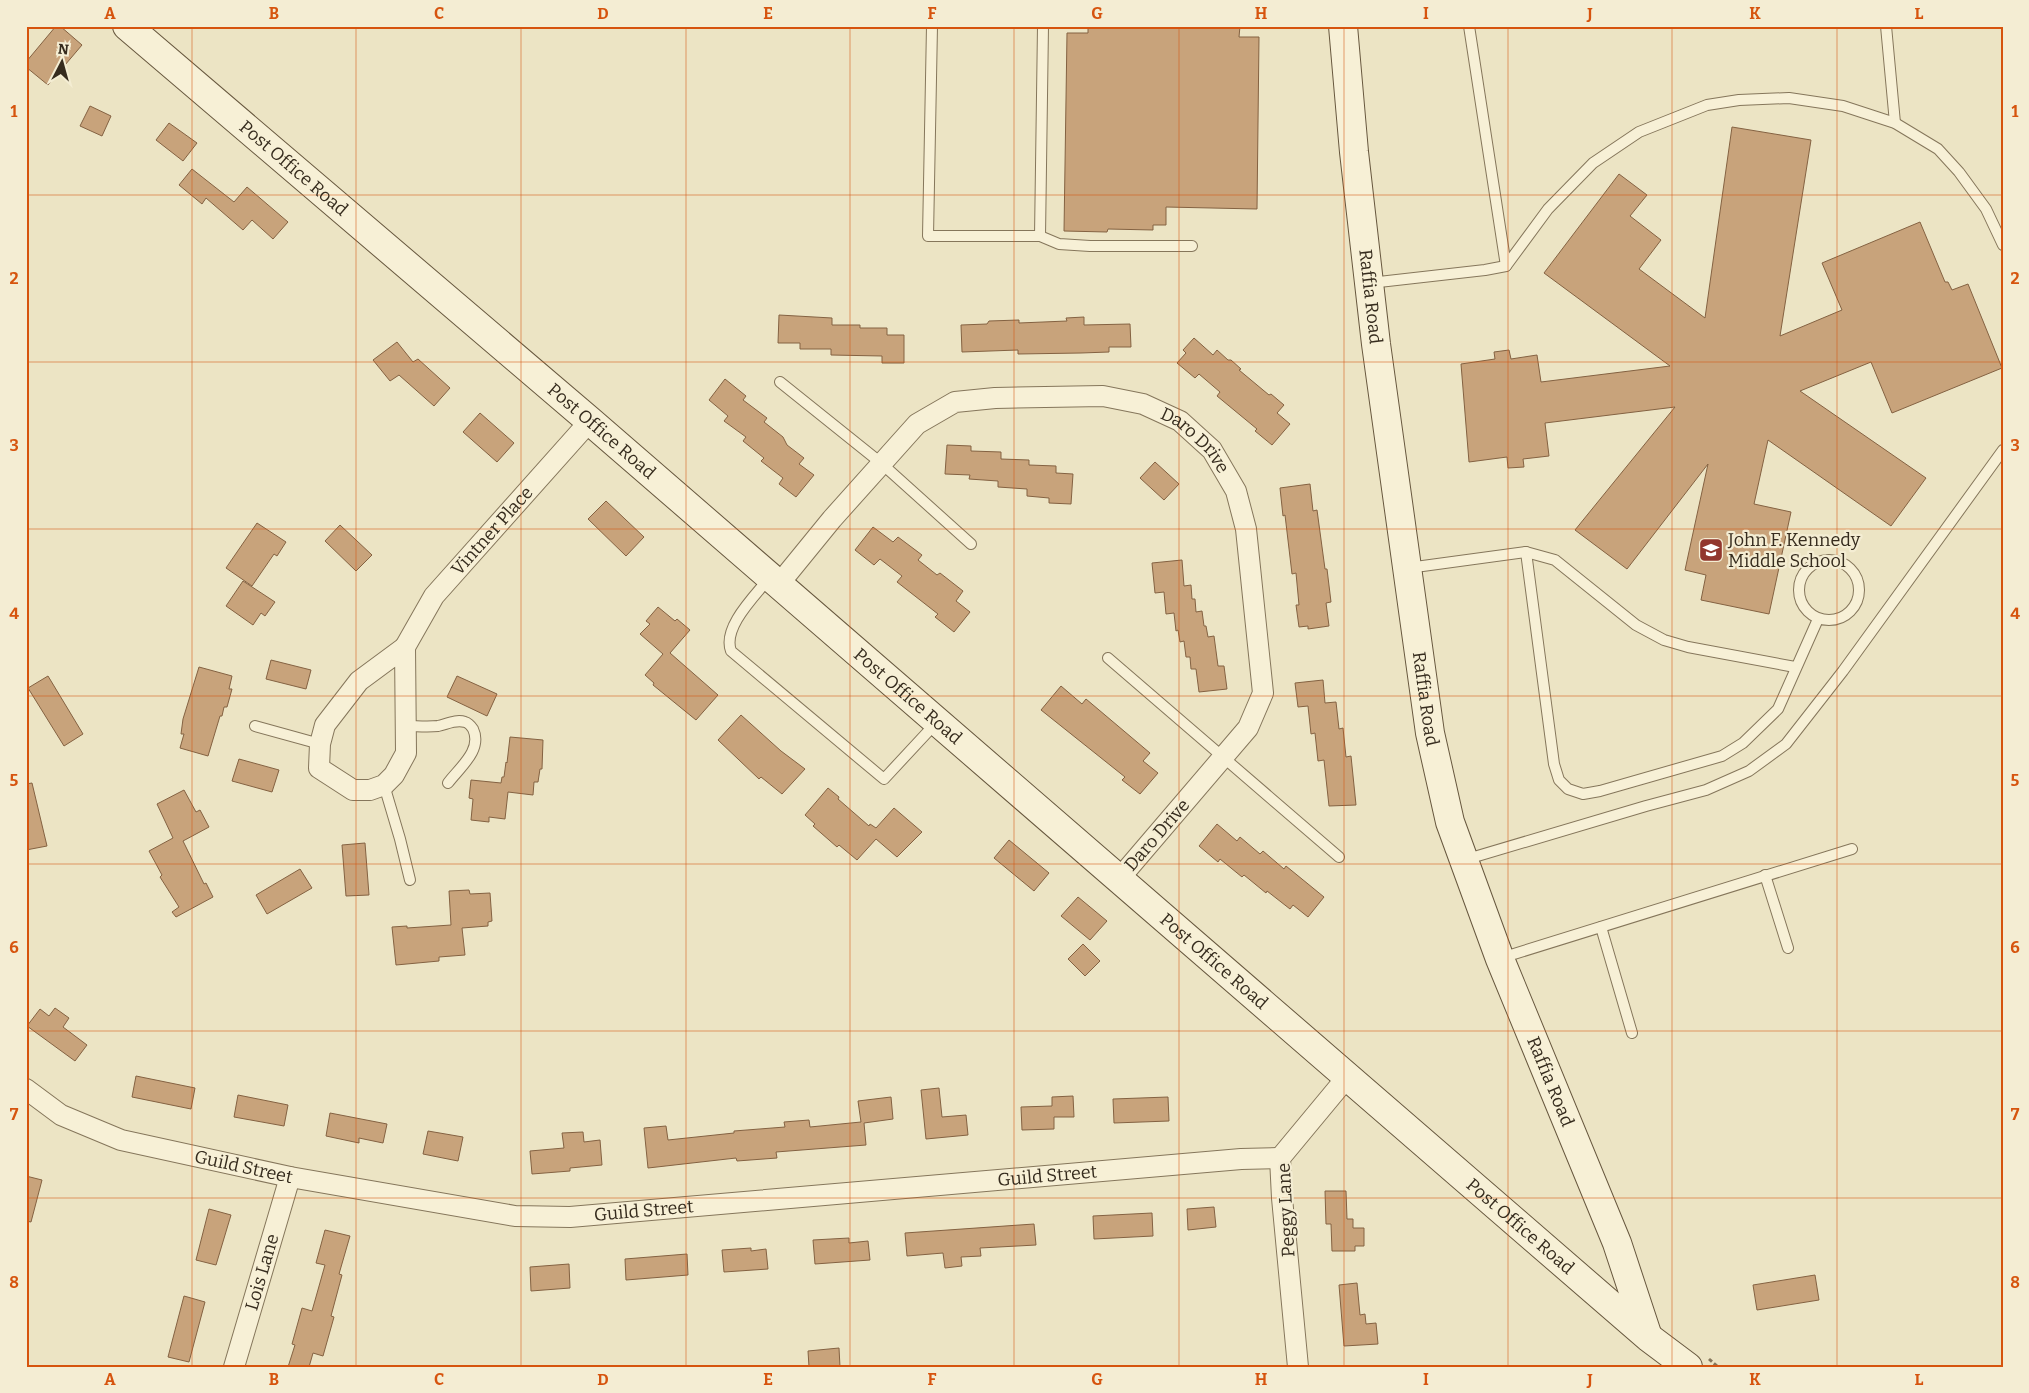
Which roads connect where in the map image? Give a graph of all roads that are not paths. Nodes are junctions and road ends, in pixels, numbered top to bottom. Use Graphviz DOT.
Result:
graph roads {
  1 [pos="127,26"];
  2 [pos="932,26"];
  3 [pos="1043,26"];
  4 [pos="1343,26"];
  5 [pos="1469,26"];
  6 [pos="1886,26"];
  7 [pos="1896,123"];
  8 [pos="1040,236"];
  9 [pos="2003,245"];
  10 [pos="1192,246"];
  11 [pos="1506,266"];
  12 [pos="1369,283"];
  13 [pos="780,382"];
  14 [pos="590,421"];
  15 [pos="2003,450"];
  16 [pos="881,463"];
  17 [pos="972,544"];
  18 [pos="1526,552"];
  19 [pos="1407,568"];
  20 [pos="774,580"];
  21 [pos="1818,619"];
  22 [pos="405,647"];
  23 [pos="1108,658"];
  24 [pos="1795,667"];
  25 [pos="937,722"];
  26 [pos="255,726"];
  27 [pos="406,726"];
  28 [pos="320,744"];
  29 [pos="1224,757"];
  30 [pos="448,783"];
  31 [pos="384,785"];
  32 [pos="1852,848"];
  33 [pos="1339,858"];
  34 [pos="1464,860"];
  35 [pos="1766,875"];
  36 [pos="1119,879"];
  37 [pos="410,880"];
  38 [pos="1601,927"];
  39 [pos="1788,948"];
  40 [pos="1500,959"];
  41 [pos="1632,1033"];
  42 [pos="1348,1076"];
  43 [pos="26,1089"];
  44 [pos="1280,1158"];
  45 [pos="290,1177"];
  46 [pos="1648,1337"];
  47 [pos="1697,1361"];
  48 [pos="234,1367"];
  49 [pos="1298,1367"];
  50 [pos="1658,1367"];
  1 -- 14 [label="street, Post Office Road"];
  2 -- 8 [label="lane"];
  3 -- 8 [label="lane"];
  4 -- 12 [label="street, Raffia Road"];
  5 -- 11 [label="lane"];
  6 -- 7 [label="lane"];
  7 -- 9 [label="lane"];
  7 -- 11 [label="lane"];
  8 -- 10 [label="lane"];
  11 -- 12 [label="lane"];
  12 -- 19 [label="street, Raffia Road"];
  13 -- 16 [label="lane"];
  14 -- 20 [label="street, Post Office Road"];
  14 -- 22 [label="street, Vintner Place"];
  15 -- 34 [label="lane"];
  16 -- 17 [label="lane"];
  16 -- 20 [label="street, Daro Drive"];
  16 -- 29 [label="street, Daro Drive"];
  18 -- 19 [label="lane"];
  18 -- 24 [label="lane"];
  18 -- 24 [label="lane"];
  19 -- 34 [label="street, Raffia Road"];
  20 -- 25 [label="street, Post Office Road"];
  20 -- 25 [label="lane"];
  21 -- 21 [label="lane"];
  21 -- 24 [label="lane"];
  22 -- 27 [label="street"];
  22 -- 28 [label="street, Vintner Place"];
  23 -- 29 [label="lane"];
  25 -- 36 [label="street, Post Office Road"];
  26 -- 28 [label="lane"];
  27 -- 30 [label="lane"];
  27 -- 31 [label="street"];
  28 -- 31 [label="street, Vintner Place"];
  29 -- 33 [label="lane"];
  29 -- 36 [label="street, Daro Drive"];
  31 -- 37 [label="lane"];
  32 -- 35 [label="lane"];
  34 -- 40 [label="street, Raffia Road"];
  35 -- 38 [label="lane"];
  35 -- 39 [label="lane"];
  36 -- 42 [label="street, Post Office Road"];
  38 -- 40 [label="lane"];
  38 -- 41 [label="lane"];
  40 -- 46 [label="street, Raffia Road"];
  42 -- 44 [label="street, Peggy Lane"];
  42 -- 46 [label="street, Post Office Road"];
  43 -- 45 [label="street, Guild Street"];
  44 -- 45 [label="street, Guild Street"];
  44 -- 49 [label="street, Peggy Lane"];
  45 -- 48 [label="street, Lois Lane"];
  46 -- 47 [label="street, Post Office Road"];
  46 -- 50 [label="street, Raffia Road"];
}
